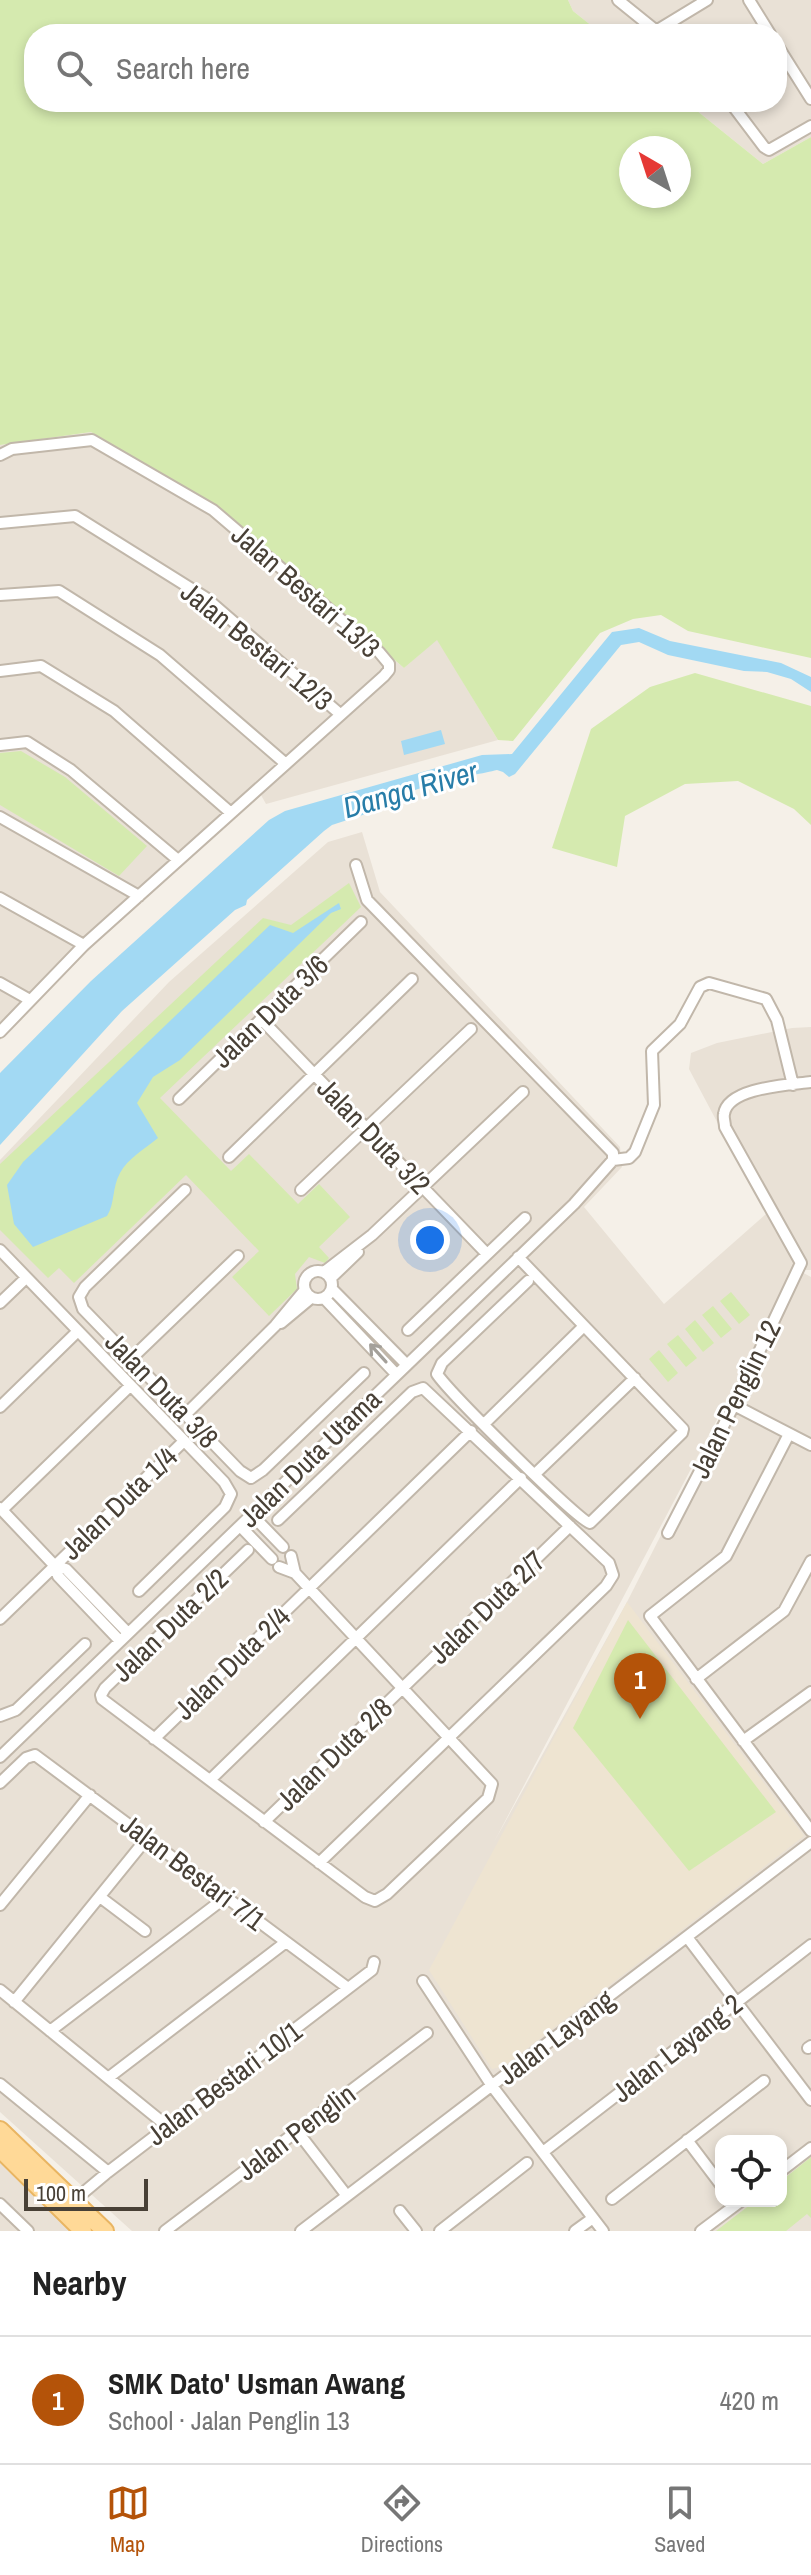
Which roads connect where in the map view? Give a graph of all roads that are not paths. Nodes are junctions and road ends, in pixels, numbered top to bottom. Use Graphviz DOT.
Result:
graph roads {
  1 [pos="618,0"];
  2 [pos="707,0"];
  3 [pos="749,0"];
  4 [pos="647,24"];
  5 [pos="671,24"];
  6 [pos="764,24"];
  7 [pos="787,62"];
  8 [pos="811,99"];
  9 [pos="738,112"];
  10 [pos="811,126"];
  11 [pos="0,455"];
  12 [pos="0,523"];
  13 [pos="0,595"];
  14 [pos="0,671"];
  15 [pos="340,714"];
  16 [pos="0,745"];
  17 [pos="286,764"];
  18 [pos="231,813"];
  19 [pos="0,817"];
  20 [pos="178,860"];
  21 [pos="356,865"];
  22 [pos="139,896"];
  23 [pos="0,898"];
  24 [pos="361,922"];
  25 [pos="84,945"];
  26 [pos="412,979"];
  27 [pos="0,983"];
  28 [pos="30,1000"];
  29 [pos="261,1019"];
  30 [pos="471,1029"];
  31 [pos="0,1032"];
  32 [pos="314,1074"];
  33 [pos="811,1082"];
  34 [pos="793,1085"];
  35 [pos="523,1092"];
  36 [pos="179,1099"];
  37 [pos="366,1128"];
  38 [pos="229,1157"];
  39 [pos="613,1157"];
  40 [pos="423,1187"];
  41 [pos="185,1190"];
  42 [pos="301,1190"];
  43 [pos="525,1218"];
  44 [pos="0,1250"];
  45 [pos="487,1254"];
  46 [pos="238,1256"];
  47 [pos="518,1257"];
  48 [pos="806,1263"];
  49 [pos="26,1278"];
  50 [pos="528,1281"];
  51 [pos="328,1284"];
  52 [pos="308,1294"];
  53 [pos="0,1303"];
  54 [pos="584,1326"];
  55 [pos="408,1330"];
  56 [pos="78,1331"];
  57 [pos="131,1359"];
  58 [pos="407,1365"];
  59 [pos="364,1373"];
  60 [pos="396,1374"];
  61 [pos="635,1378"];
  62 [pos="130,1386"];
  63 [pos="734,1405"];
  64 [pos="0,1407"];
  65 [pos="185,1415"];
  66 [pos="484,1424"];
  67 [pos="471,1431"];
  68 [pos="789,1434"];
  69 [pos="184,1441"];
  70 [pos="811,1445"];
  71 [pos="535,1474"];
  72 [pos="521,1478"];
  73 [pos="1,1509"];
  74 [pos="252,1515"];
  75 [pos="278,1520"];
  76 [pos="240,1526"];
  77 [pos="570,1526"];
  78 [pos="668,1533"];
  79 [pos="248,1550"];
  80 [pos="811,1561"];
  81 [pos="55,1566"];
  82 [pos="295,1573"];
  83 [pos="309,1588"];
  84 [pos="139,1591"];
  85 [pos="0,1619"];
  86 [pos="124,1637"];
  87 [pos="357,1638"];
  88 [pos="85,1644"];
  89 [pos="696,1679"];
  90 [pos="403,1687"];
  91 [pos="811,1692"];
  92 [pos="1,1716"];
  93 [pos="450,1737"];
  94 [pos="154,1739"];
  95 [pos="743,1741"];
  96 [pos="0,1757"];
  97 [pos="210,1780"];
  98 [pos="0,1783"];
  99 [pos="90,1795"];
  100 [pos="264,1822"];
  101 [pos="811,1831"];
  102 [pos="147,1838"];
  103 [pos="811,1842"];
  104 [pos="319,1863"];
  105 [pos="100,1897"];
  106 [pos="226,1897"];
  107 [pos="0,1905"];
  108 [pos="145,1931"];
  109 [pos="687,1937"];
  110 [pos="286,1942"];
  111 [pos="811,1945"];
  112 [pos="374,1962"];
  113 [pos="423,1981"];
  114 [pos="348,1988"];
  115 [pos="0,1990"];
  116 [pos="14,2002"];
  117 [pos="736,2002"];
  118 [pos="50,2031"];
  119 [pos="427,2033"];
  120 [pos="108,2078"];
  121 [pos="764,2081"];
  122 [pos="0,2084"];
  123 [pos="492,2086"];
  124 [pos="811,2100"];
  125 [pos="167,2126"];
  126 [pos="0,2130"];
  127 [pos="297,2131"];
  128 [pos="687,2140"];
  129 [pos="811,2148"];
  130 [pos="0,2149"];
  131 [pos="543,2152"];
  132 [pos="527,2163"];
  133 [pos="787,2166"];
  134 [pos="108,2172"];
  135 [pos="715,2177"];
  136 [pos="347,2196"];
  137 [pos="612,2199"];
  138 [pos="0,2204"];
  139 [pos="68,2205"];
  140 [pos="731,2207"];
  141 [pos="400,2211"];
  142 [pos="593,2218"];
  143 [pos="28,2231"];
  144 [pos="83,2231"];
  145 [pos="105,2231"];
  146 [pos="165,2231"];
  147 [pos="301,2231"];
  148 [pos="416,2231"];
  149 [pos="440,2231"];
  150 [pos="575,2231"];
  151 [pos="603,2231"];
  152 [pos="701,2231"];
  1 -- 4 [label="street"];
  2 -- 5 [label="street"];
  3 -- 6 [label="street"];
  7 -- 8 [label="street"];
  9 -- 10 [label="street"];
  11 -- 15 [label="street, Jalan Bestari 13/3"];
  12 -- 15 [label="street, Jalan Bestari 12/3"];
  13 -- 17 [label="street"];
  14 -- 18 [label="street"];
  15 -- 17 [label="street, Jalan Bestari 13/3"];
  16 -- 20 [label="street"];
  17 -- 18 [label="street, Jalan Bestari 13/3"];
  18 -- 20 [label="street, Jalan Bestari 13/3"];
  19 -- 22 [label="street"];
  20 -- 22 [label="street, Jalan Bestari 13/3"];
  21 -- 39 [label="street"];
  22 -- 25 [label="street, Jalan Bestari 13/3"];
  23 -- 25 [label="street"];
  24 -- 29 [label="street, Jalan Duta 3/6"];
  25 -- 28 [label="street, Jalan Bestari 13/3"];
  26 -- 32 [label="street"];
  27 -- 28 [label="street"];
  28 -- 31 [label="street, Jalan Bestari 13/3"];
  29 -- 32 [label="street, Jalan Duta 3/2"];
  29 -- 36 [label="street, Jalan Duta 3/6"];
  30 -- 37 [label="street"];
  32 -- 37 [label="street, Jalan Duta 3/2"];
  32 -- 38 [label="street"];
  33 -- 34 [label="street"];
  34 -- 39 [label="street, Jalan Duta Utama"];
  34 -- 48 [label="street"];
  35 -- 40 [label="street"];
  37 -- 40 [label="street, Jalan Duta 3/2"];
  37 -- 42 [label="street"];
  39 -- 47 [label="street, Jalan Duta Utama"];
  40 -- 45 [label="street, Jalan Duta 3/2"];
  40 -- 51 [label="street"];
  41 -- 57 [label="street, Jalan Duta 3/8"];
  43 -- 45 [label="street"];
  44 -- 49 [label="street"];
  45 -- 55 [label="street"];
  46 -- 57 [label="street"];
  47 -- 54 [label="street"];
  47 -- 58 [label="street, Jalan Duta Utama"];
  48 -- 63 [label="street, Jalan Penglin 12"];
  49 -- 53 [label="street"];
  49 -- 56 [label="street"];
  50 -- 66 [label="street"];
  51 -- 52 [label="street"];
  51 -- 52 [label="street"];
  51 -- 58 [label="street"];
  60 -- 51 [label="street, one-way"];
  52 -- 65 [label="street"];
  54 -- 61 [label="street"];
  54 -- 66 [label="street"];
  56 -- 62 [label="street"];
  56 -- 64 [label="street"];
  57 -- 65 [label="street, Jalan Duta 3/8"];
  58 -- 60 [label="street, Jalan Duta Utama"];
  59 -- 65 [label="street, Jalan Duta 3/8"];
  60 -- 74 [label="street, Jalan Duta Utama"];
  61 -- 71 [label="street"];
  61 -- 71 [label="street"];
  62 -- 69 [label="street"];
  62 -- 73 [label="street"];
  63 -- 68 [label="street"];
  63 -- 78 [label="street, Jalan Penglin 12"];
  66 -- 71 [label="street"];
  67 -- 72 [label="street"];
  67 -- 75 [label="street"];
  67 -- 83 [label="street, Jalan Duta 2/4"];
  68 -- 70 [label="street"];
  68 -- 89 [label="street"];
  69 -- 81 [label="street, Jalan Duta 1/4"];
  69 -- 84 [label="street"];
  72 -- 77 [label="street"];
  72 -- 87 [label="street"];
  73 -- 81 [label="street"];
  74 -- 76 [label="street, Jalan Duta Utama"];
  74 -- 82 [label="street"];
  76 -- 82 [label="street"];
  76 -- 86 [label="street, Jalan Duta Utama"];
  77 -- 90 [label="street, Jalan Duta 2/7"];
  77 -- 93 [label="street"];
  79 -- 94 [label="street, Jalan Duta 2/2"];
  80 -- 89 [label="street"];
  81 -- 85 [label="street, Jalan Duta 1/4"];
  81 -- 86 [label="street"];
  82 -- 83 [label="street"];
  83 -- 87 [label="street"];
  83 -- 94 [label="street, Jalan Duta 2/4"];
  86 -- 96 [label="street, Jalan Duta Utama"];
  87 -- 90 [label="street"];
  87 -- 97 [label="street"];
  88 -- 92 [label="street"];
  89 -- 95 [label="street"];
  90 -- 93 [label="street"];
  90 -- 100 [label="street, Jalan Duta 2/8"];
  91 -- 95 [label="street"];
  93 -- 104 [label="street"];
  93 -- 104 [label="street"];
  94 -- 97 [label="street"];
  95 -- 101 [label="street"];
  97 -- 100 [label="street"];
  98 -- 99 [label="street, Jalan Bestari 7/1"];
  99 -- 102 [label="street, Jalan Bestari 7/1"];
  99 -- 107 [label="street"];
  100 -- 104 [label="street"];
  102 -- 105 [label="street"];
  102 -- 106 [label="street, Jalan Bestari 7/1"];
  103 -- 109 [label="street, Jalan Layang"];
  105 -- 108 [label="street"];
  105 -- 116 [label="street"];
  106 -- 110 [label="street, Jalan Bestari 7/1"];
  106 -- 118 [label="street"];
  109 -- 117 [label="street"];
  109 -- 123 [label="street, Jalan Layang"];
  110 -- 114 [label="street, Jalan Bestari 7/1"];
  110 -- 120 [label="street"];
  111 -- 117 [label="street, Jalan Layang 2"];
  112 -- 114 [label="street, Jalan Bestari 10/1"];
  113 -- 123 [label="street"];
  114 -- 125 [label="street, Jalan Bestari 10/1"];
  115 -- 116 [label="street"];
  116 -- 118 [label="street"];
  117 -- 124 [label="street"];
  117 -- 131 [label="street, Jalan Layang 2"];
  118 -- 120 [label="street"];
  119 -- 127 [label="street, Jalan Penglin"];
  120 -- 125 [label="street"];
  121 -- 128 [label="street"];
  122 -- 134 [label="street"];
  123 -- 131 [label="street"];
  123 -- 136 [label="street, Jalan Layang"];
  125 -- 134 [label="street, Jalan Bestari 10/1"];
  126 -- 139 [label="main road"];
  127 -- 136 [label="street"];
  127 -- 146 [label="street, Jalan Penglin"];
  128 -- 135 [label="street"];
  128 -- 137 [label="street"];
  129 -- 133 [label="street"];
  130 -- 139 [label="main road"];
  131 -- 142 [label="street"];
  132 -- 149 [label="street"];
  134 -- 139 [label="street, Jalan Bestari 10/1"];
  136 -- 147 [label="street, Jalan Layang"];
  138 -- 143 [label="street"];
  139 -- 144 [label="main road"];
  139 -- 145 [label="main road"];
  140 -- 152 [label="street"];
  141 -- 148 [label="street"];
  142 -- 150 [label="street"];
  142 -- 151 [label="street"];
}
